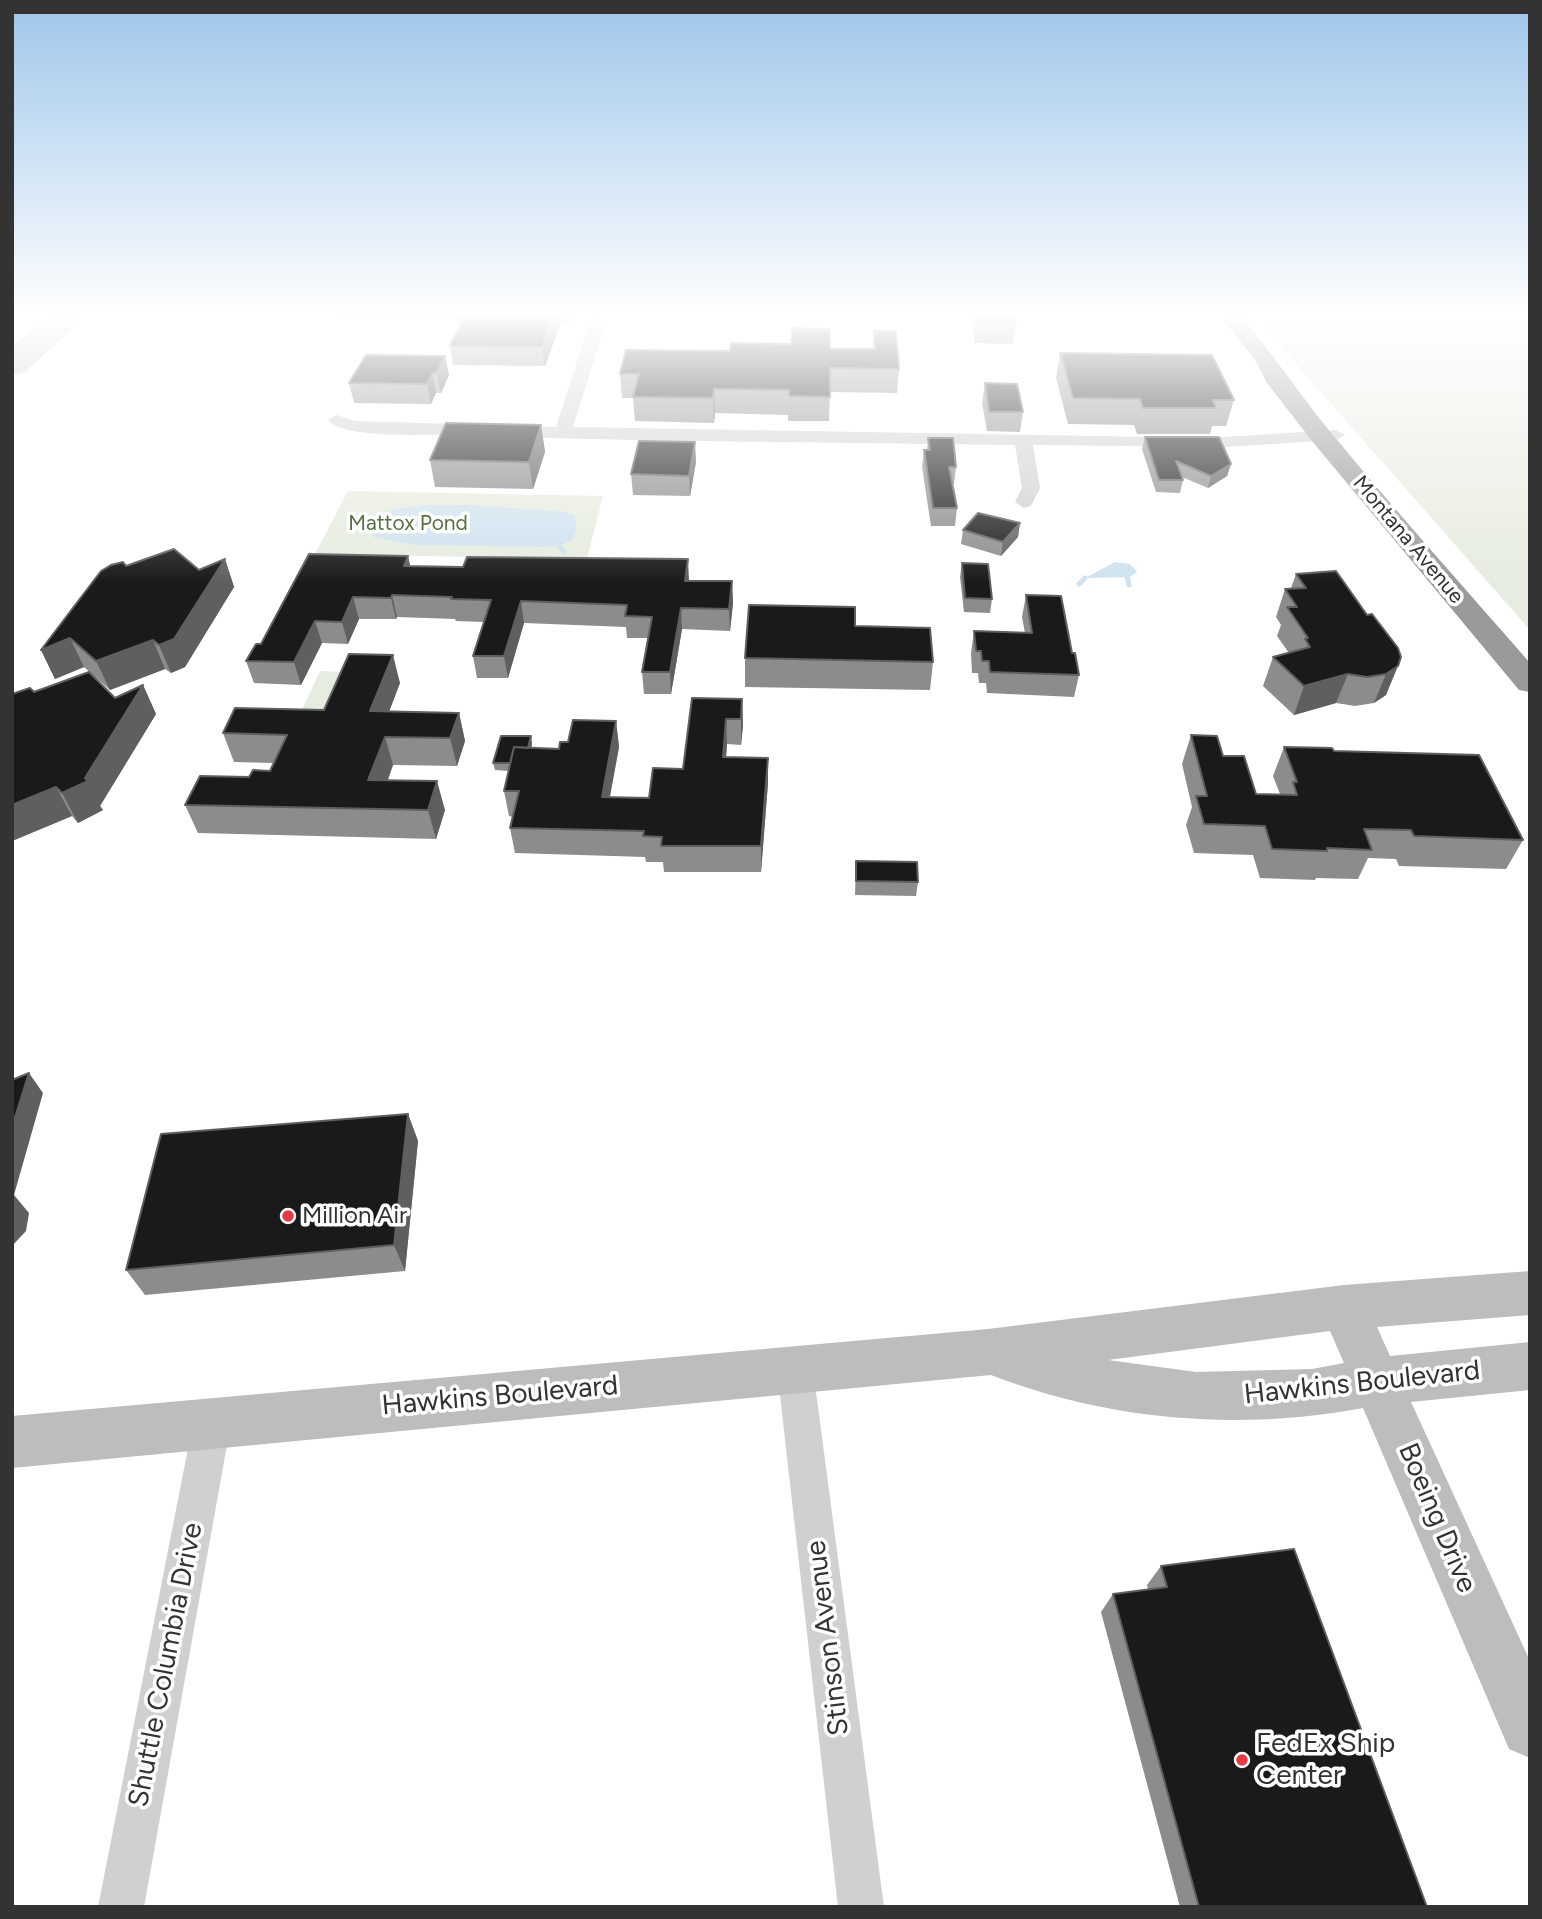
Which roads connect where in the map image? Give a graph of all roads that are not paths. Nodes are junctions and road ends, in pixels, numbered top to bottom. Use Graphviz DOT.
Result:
graph roads {
  1 [pos="572,405"];
  2 [pos="1303,405"];
  3 [pos="1322,405"];
  4 [pos="337,420"];
  5 [pos="563,432"];
  6 [pos="1328,436"];
  7 [pos="1023,440"];
  8 [pos="1024,502"];
  9 [pos="1485,591"];
  10 [pos="1530,663"];
  11 [pos="1530,683"];
  12 [pos="1530,1293"];
  13 [pos="1344,1307"];
  14 [pos="988,1352"];
  15 [pos="1530,1366"];
  16 [pos="795,1369"];
  17 [pos="1377,1381"];
  18 [pos="212,1423"];
  19 [pos="12,1442"];
  20 [pos="1530,1728"];
  21 [pos="121,1907"];
  22 [pos="861,1907"];
  1 -- 5 [label="street"];
  2 -- 6 [label="highway"];
  3 -- 9 [label="highway, Montana Avenue"];
  4 -- 5 [label="street"];
  5 -- 7 [label="street"];
  6 -- 7 [label="street"];
  6 -- 10 [label="highway"];
  6 -- 11 [label="highway, Montana Avenue"];
  7 -- 8 [label="street"];
  12 -- 13 [label="street, Hawkins Boulevard"];
  13 -- 14 [label="street, Hawkins Boulevard"];
  13 -- 17 [label="street, Boeing Drive"];
  14 -- 16 [label="street, Hawkins Boulevard"];
  14 -- 17 [label="street, Hawkins Boulevard"];
  15 -- 17 [label="street, Hawkins Boulevard"];
  16 -- 18 [label="street, Hawkins Boulevard"];
  16 -- 22 [label="street, Stinson Avenue"];
  17 -- 20 [label="street, Boeing Drive"];
  18 -- 19 [label="street, Hawkins Boulevard"];
  18 -- 21 [label="street, Shuttle Columbia Drive"];
}
